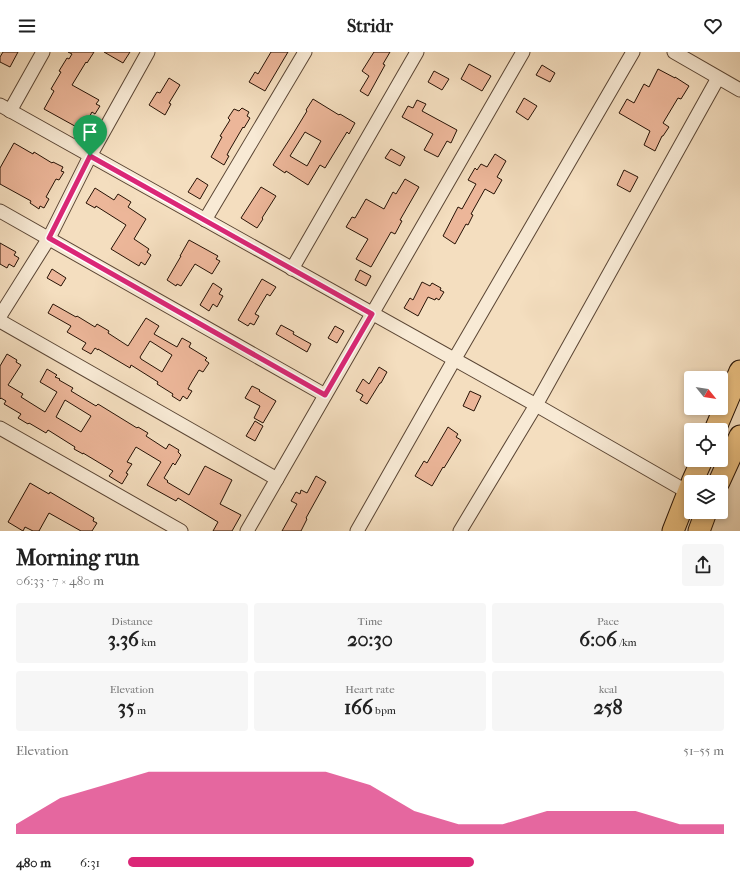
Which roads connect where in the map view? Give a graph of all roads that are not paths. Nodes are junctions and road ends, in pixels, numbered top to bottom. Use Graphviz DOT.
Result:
graph roads {
  1 [pos="43,52"];
  2 [pos="148,52"];
  3 [pos="304,52"];
  4 [pos="417,52"];
  5 [pos="523,52"];
  6 [pos="633,52"];
  7 [pos="674,52"];
  8 [pos="718,78"];
  9 [pos="740,90"];
  10 [pos="5,108"];
  11 [pos="90,156"];
  12 [pos="0,211"];
  13 [pos="205,220"];
  14 [pos="49,238"];
  15 [pos="292,269"];
  16 [pos="372,314"];
  17 [pos="0,316"];
  18 [pos="0,321"];
  19 [pos="454,360"];
  20 [pos="740,371"];
  21 [pos="325,395"];
  22 [pos="536,405"];
  23 [pos="718,423"];
  24 [pos="0,428"];
  25 [pos="740,436"];
  26 [pos="722,475"];
  27 [pos="277,479"];
  28 [pos="684,484"];
  29 [pos="684,505"];
  30 [pos="703,519"];
  31 [pos="181,531"];
  32 [pos="247,531"];
  33 [pos="357,531"];
  34 [pos="460,531"];
  35 [pos="673,531"];
  36 [pos="699,531"];
  1 -- 10 [label="street"];
  2 -- 11 [label="street"];
  3 -- 13 [label="street"];
  4 -- 15 [label="street"];
  5 -- 16 [label="street"];
  6 -- 19 [label="street"];
  7 -- 8 [label="street"];
  8 -- 9 [label="street"];
  8 -- 22 [label="street"];
  10 -- 11 [label="street"];
  11 -- 13 [label="street"];
  11 -- 14 [label="street"];
  12 -- 14 [label="street"];
  13 -- 15 [label="street"];
  14 -- 17 [label="street"];
  14 -- 21 [label="street"];
  15 -- 16 [label="street"];
  16 -- 19 [label="street"];
  16 -- 21 [label="street"];
  18 -- 27 [label="street"];
  19 -- 22 [label="street"];
  19 -- 33 [label="street"];
  20 -- 23 [label="main road"];
  21 -- 27 [label="street"];
  22 -- 28 [label="street"];
  22 -- 34 [label="street"];
  24 -- 31 [label="street"];
  25 -- 26 [label="main road"];
  27 -- 32 [label="street"];
  29 -- 35 [label="main road"];
  30 -- 36 [label="main road"];
}
